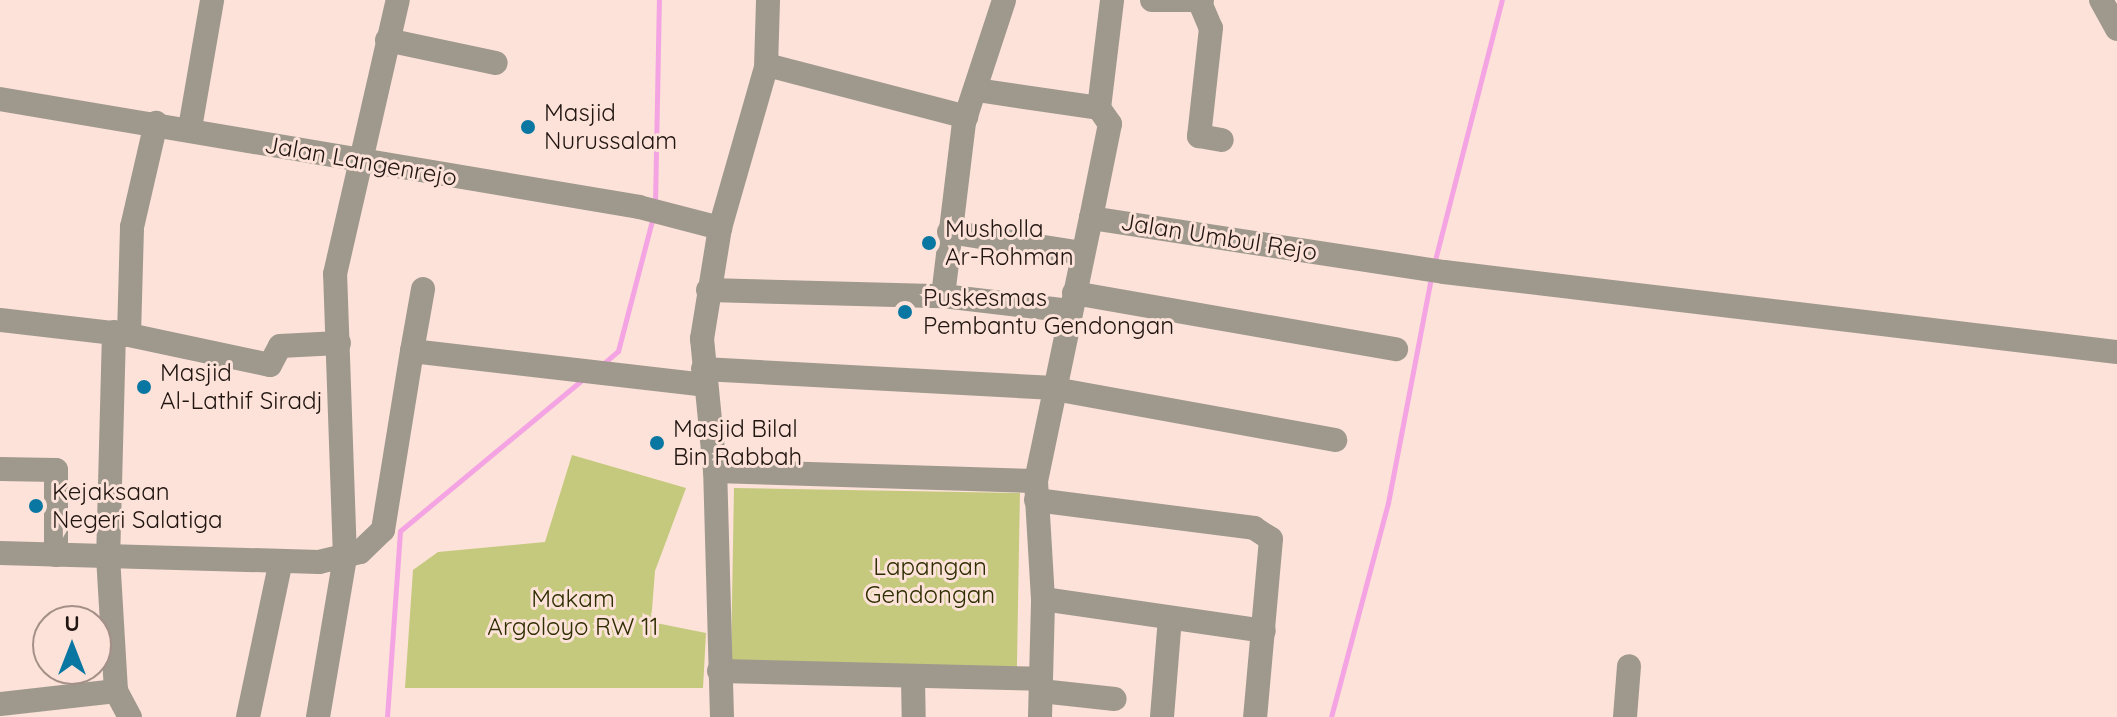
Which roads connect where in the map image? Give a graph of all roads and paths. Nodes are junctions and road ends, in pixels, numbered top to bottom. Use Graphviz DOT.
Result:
graph roads {
  1 [pos="212,0"];
  2 [pos="398,0"];
  3 [pos="768,0"];
  4 [pos="1004,0"];
  5 [pos="1112,0"];
  6 [pos="1152,0"];
  7 [pos="2101,0"];
  8 [pos="1202,3"];
  9 [pos="2117,29"];
  10 [pos="387,40"];
  11 [pos="496,63"];
  12 [pos="767,65"];
  13 [pos="977,90"];
  14 [pos="0,99"];
  15 [pos="1099,108"];
  16 [pos="966,117"];
  17 [pos="156,123"];
  18 [pos="190,128"];
  19 [pos="1222,140"];
  20 [pos="361,163"];
  21 [pos="1091,218"];
  22 [pos="720,228"];
  23 [pos="949,232"];
  24 [pos="1082,253"];
  25 [pos="426,289"];
  26 [pos="708,290"];
  27 [pos="943,296"];
  28 [pos="1072,302"];
  29 [pos="0,320"];
  30 [pos="122,334"];
  31 [pos="339,343"];
  32 [pos="1396,349"];
  33 [pos="412,351"];
  34 [pos="2117,352"];
  35 [pos="704,377"];
  36 [pos="1049,388"];
  37 [pos="1335,440"];
  38 [pos="0,469"];
  39 [pos="715,471"];
  40 [pos="1036,491"];
  41 [pos="0,553"];
  42 [pos="56,555"];
  43 [pos="108,556"];
  44 [pos="345,558"];
  45 [pos="281,561"];
  46 [pos="1043,599"];
  47 [pos="1170,618"];
  48 [pos="1264,631"];
  49 [pos="1629,666"];
  50 [pos="719,671"];
  51 [pos="913,678"];
  52 [pos="1041,685"];
  53 [pos="116,691"];
  54 [pos="1115,699"];
  55 [pos="0,704"];
  56 [pos="130,717"];
  57 [pos="248,717"];
  58 [pos="318,717"];
  59 [pos="722,717"];
  60 [pos="914,717"];
  61 [pos="1040,717"];
  62 [pos="1162,717"];
  63 [pos="1255,717"];
  64 [pos="1625,717"];
  1 -- 18 [label="street"];
  2 -- 10 [label="street"];
  3 -- 12 [label="street"];
  4 -- 13 [label="street"];
  5 -- 15 [label="street"];
  6 -- 8 [label="street"];
  7 -- 9 [label="street"];
  8 -- 19 [label="street"];
  10 -- 11 [label="street"];
  10 -- 20 [label="street"];
  12 -- 16 [label="street"];
  12 -- 22 [label="street"];
  13 -- 15 [label="street"];
  13 -- 16 [label="street"];
  14 -- 17 [label="street, Jalan Langenrejo"];
  15 -- 21 [label="street"];
  16 -- 23 [label="street"];
  17 -- 18 [label="street, Jalan Langenrejo"];
  17 -- 30 [label="street"];
  18 -- 20 [label="street, Jalan Langenrejo"];
  20 -- 22 [label="street, Jalan Langenrejo"];
  20 -- 31 [label="street"];
  21 -- 24 [label="street, Jalan Umbul Rejo"];
  21 -- 34 [label="street, Jalan Umbul Rejo"];
  22 -- 26 [label="street"];
  23 -- 24 [label="street"];
  23 -- 27 [label="street"];
  24 -- 28 [label="street, Jalan Umbul Rejo"];
  25 -- 33 [label="street"];
  26 -- 27 [label="street"];
  26 -- 35 [label="street"];
  27 -- 28 [label="street"];
  28 -- 32 [label="street"];
  28 -- 36 [label="street, Jalan Umbul Rejo"];
  29 -- 30 [label="street"];
  30 -- 31 [label="street"];
  30 -- 43 [label="street"];
  31 -- 44 [label="street"];
  33 -- 35 [label="street"];
  33 -- 44 [label="street"];
  35 -- 36 [label="street"];
  35 -- 39 [label="street"];
  36 -- 37 [label="street"];
  36 -- 40 [label="street, Jalan Umbul Rejo"];
  38 -- 42 [label="street"];
  39 -- 40 [label="street"];
  39 -- 50 [label="street"];
  40 -- 46 [label="street, Jalan Umbul Rejo"];
  40 -- 48 [label="street"];
  41 -- 42 [label="street"];
  42 -- 43 [label="street"];
  43 -- 45 [label="street"];
  43 -- 53 [label="street"];
  44 -- 45 [label="street"];
  44 -- 58 [label="street"];
  45 -- 57 [label="street"];
  46 -- 47 [label="street"];
  46 -- 52 [label="street, Jalan Umbul Rejo"];
  47 -- 48 [label="street"];
  47 -- 62 [label="street"];
  48 -- 63 [label="street"];
  49 -- 64 [label="street"];
  50 -- 51 [label="street"];
  50 -- 59 [label="street"];
  51 -- 52 [label="street"];
  51 -- 60 [label="street"];
  52 -- 54 [label="street"];
  52 -- 61 [label="street, Jalan Umbul Rejo"];
  53 -- 55 [label="street"];
  53 -- 56 [label="street"];
}
